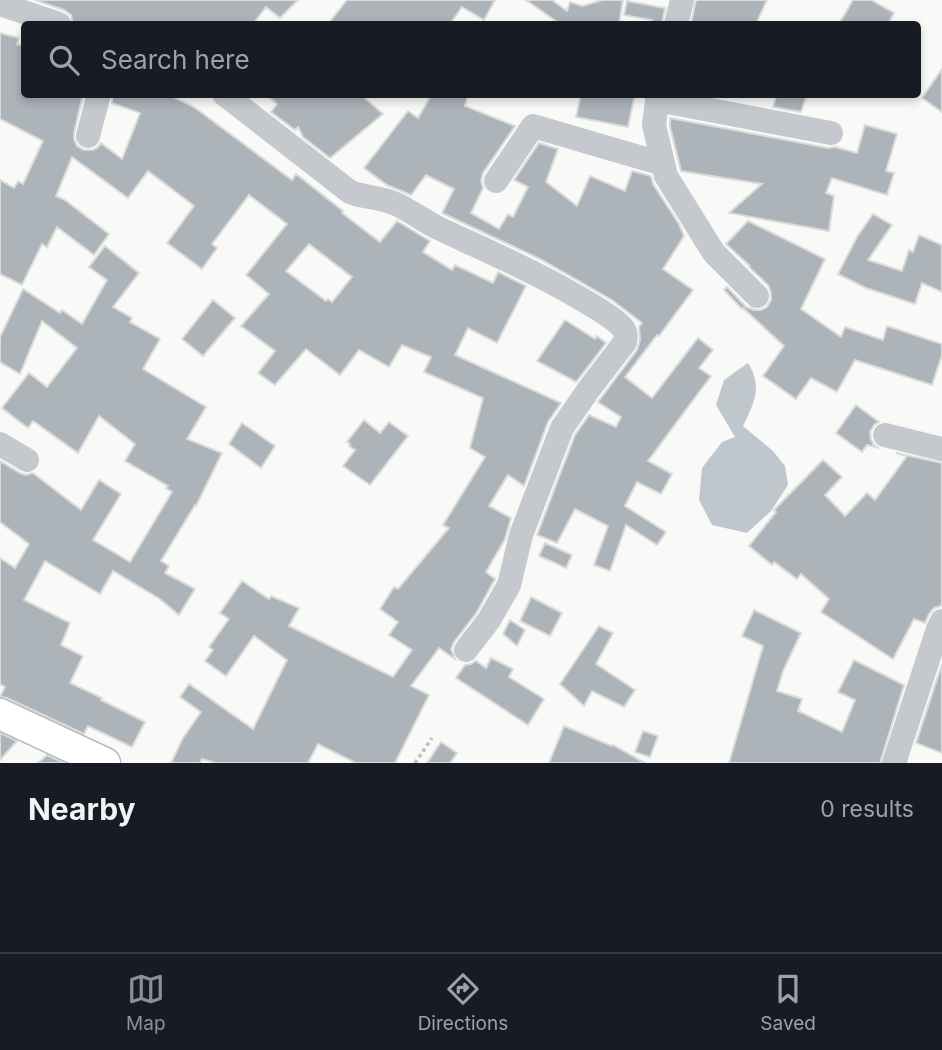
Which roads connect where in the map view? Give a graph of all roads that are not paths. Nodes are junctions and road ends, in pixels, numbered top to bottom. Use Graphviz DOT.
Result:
graph roads {
  1 [pos="682,0"];
  2 [pos="0,4"];
  3 [pos="50,21"];
  4 [pos="677,21"];
  5 [pos="98,98"];
  6 [pos="229,98"];
  7 [pos="657,98"];
  8 [pos="662,98"];
  9 [pos="831,133"];
  10 [pos="88,136"];
  11 [pos="663,164"];
  12 [pos="496,181"];
  13 [pos="757,296"];
  14 [pos="885,435"];
  15 [pos="0,444"];
  16 [pos="942,449"];
  17 [pos="27,460"];
  18 [pos="942,621"];
  19 [pos="466,650"];
  20 [pos="0,714"];
  21 [pos="105,763"];
  22 [pos="894,763"];
  1 -- 4 [label="street"];
  2 -- 3 [label="street"];
  5 -- 10 [label="street"];
  6 -- 19 [label="street"];
  7 -- 11 [label="street"];
  8 -- 9 [label="street"];
  11 -- 12 [label="street"];
  11 -- 13 [label="street"];
  14 -- 16 [label="street"];
  15 -- 17 [label="street"];
  18 -- 22 [label="street"];
  20 -- 21 [label="main road"];
}
